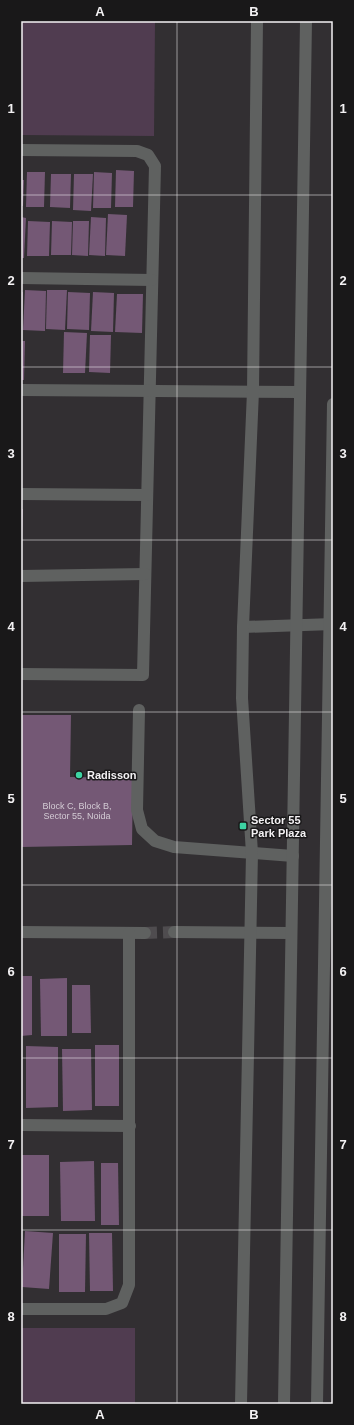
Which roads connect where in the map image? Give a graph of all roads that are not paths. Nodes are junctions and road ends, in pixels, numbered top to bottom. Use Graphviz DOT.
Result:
graph roads {
  1 [pos="257,21"];
  2 [pos="306,21"];
  3 [pos="21,150"];
  4 [pos="21,278"];
  5 [pos="152,280"];
  6 [pos="21,390"];
  7 [pos="149,390"];
  8 [pos="253,392"];
  9 [pos="300,392"];
  10 [pos="333,404"];
  11 [pos="21,494"];
  12 [pos="147,495"];
  13 [pos="145,574"];
  14 [pos="21,576"];
  15 [pos="296,624"];
  16 [pos="331,624"];
  17 [pos="243,627"];
  18 [pos="21,674"];
  19 [pos="139,710"];
  20 [pos="252,853"];
  21 [pos="293,856"];
  22 [pos="21,932"];
  23 [pos="174,932"];
  24 [pos="130,933"];
  25 [pos="145,933"];
  26 [pos="249,933"];
  27 [pos="291,933"];
  28 [pos="21,1124"];
  29 [pos="130,1126"];
  30 [pos="21,1309"];
  31 [pos="241,1404"];
  32 [pos="284,1404"];
  33 [pos="317,1404"];
  1 -- 8 [label="street"];
  2 -- 9 [label="street"];
  3 -- 5 [label="street"];
  4 -- 5 [label="street"];
  5 -- 7 [label="street"];
  6 -- 7 [label="street"];
  7 -- 8 [label="street"];
  7 -- 12 [label="street"];
  8 -- 9 [label="street"];
  8 -- 17 [label="street"];
  9 -- 15 [label="street"];
  10 -- 16 [label="street"];
  11 -- 12 [label="street"];
  12 -- 13 [label="street"];
  13 -- 14 [label="street"];
  13 -- 18 [label="street"];
  15 -- 16 [label="street"];
  15 -- 17 [label="street"];
  15 -- 21 [label="street"];
  16 -- 33 [label="street"];
  17 -- 20 [label="street"];
  19 -- 20 [label="street"];
  20 -- 21 [label="street"];
  20 -- 26 [label="street"];
  21 -- 27 [label="street"];
  22 -- 24 [label="street"];
  23 -- 26 [label="street"];
  24 -- 25 [label="street"];
  24 -- 29 [label="street"];
  26 -- 27 [label="street"];
  26 -- 31 [label="street"];
  27 -- 32 [label="street"];
  28 -- 29 [label="street"];
  29 -- 30 [label="street"];
}
